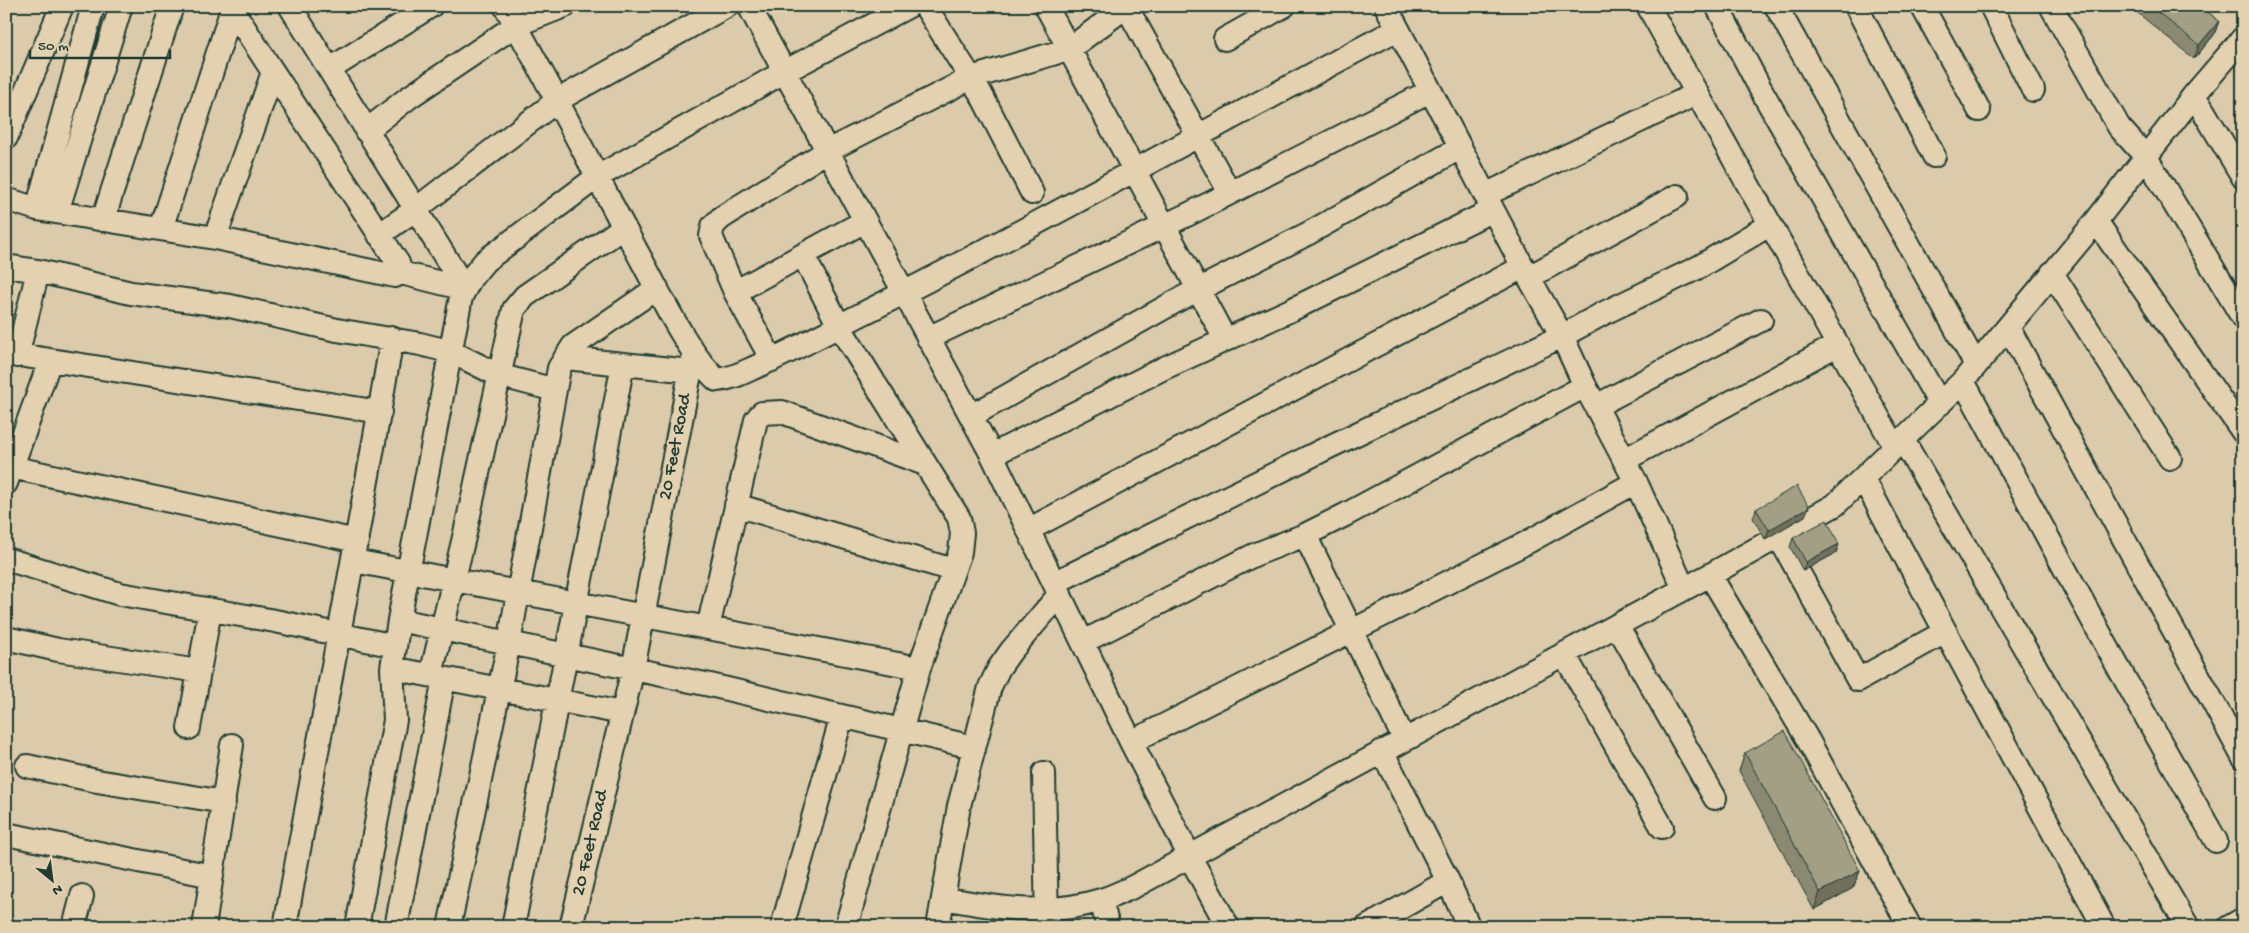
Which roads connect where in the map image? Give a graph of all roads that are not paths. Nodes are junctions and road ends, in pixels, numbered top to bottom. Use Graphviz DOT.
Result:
graph roads {
  1 [pos="62,6"];
  2 [pos="93,6"];
  3 [pos="121,6"];
  4 [pos="172,6"];
  5 [pos="431,6"];
  6 [pos="565,6"];
  7 [pos="727,6"];
  8 [pos="749,6"];
  9 [pos="909,6"];
  10 [pos="925,6"];
  11 [pos="1046,6"];
  12 [pos="1126,6"];
  13 [pos="1284,6"];
  14 [pos="1386,6"];
  15 [pos="1648,6"];
  16 [pos="1717,6"];
  17 [pos="1776,6"];
  18 [pos="1856,6"];
  19 [pos="1922,6"];
  20 [pos="1991,6"];
  21 [pos="231,7"];
  22 [pos="299,9"];
  23 [pos="2060,11"];
  24 [pos="510,16"];
  25 [pos="1398,29"];
  26 [pos="2243,38"];
  27 [pos="1225,39"];
  28 [pos="1069,49"];
  29 [pos="330,70"];
  30 [pos="273,72"];
  31 [pos="784,72"];
  32 [pos="971,78"];
  33 [pos="2033,90"];
  34 [pos="1430,91"];
  35 [pos="1696,94"];
  36 [pos="2194,95"];
  37 [pos="558,100"];
  38 [pos="1979,110"];
  39 [pos="366,131"];
  40 [pos="7,133"];
  41 [pos="1198,136"];
  42 [pos="1460,148"];
  43 [pos="827,151"];
  44 [pos="1934,156"];
  45 [pos="2146,157"];
  46 [pos="1135,171"];
  47 [pos="2243,177"];
  48 [pos="597,178"];
  49 [pos="1032,193"];
  50 [pos="1230,193"];
  51 [pos="1677,196"];
  52 [pos="6,199"];
  53 [pos="1489,203"];
  54 [pos="416,209"];
  55 [pos="47,210"];
  56 [pos="104,220"];
  57 [pos="865,221"];
  58 [pos="2096,221"];
  59 [pos="1769,225"];
  60 [pos="1165,226"];
  61 [pos="624,227"];
  62 [pos="161,229"];
  63 [pos="379,234"];
  64 [pos="216,238"];
  65 [pos="803,255"];
  66 [pos="6,266"];
  67 [pos="38,271"];
  68 [pos="401,272"];
  69 [pos="1526,272"];
  70 [pos="2052,273"];
  71 [pos="657,288"];
  72 [pos="465,289"];
  73 [pos="1199,289"];
  74 [pos="735,292"];
  75 [pos="904,293"];
  76 [pos="2243,318"];
  77 [pos="1761,320"];
  78 [pos="839,326"];
  79 [pos="2008,327"];
  80 [pos="1562,336"];
  81 [pos="392,338"];
  82 [pos="928,338"];
  83 [pos="1225,339"];
  84 [pos="1837,345"];
  85 [pos="452,352"];
  86 [pos="12,354"];
  87 [pos="565,358"];
  88 [pos="772,360"];
  89 [pos="50,361"];
  90 [pos="693,362"];
  91 [pos="623,364"];
  92 [pos="1969,373"];
  93 [pos="498,375"];
  94 [pos="1585,386"];
  95 [pos="555,390"];
  96 [pos="1940,404"];
  97 [pos="1596,406"];
  98 [pos="380,412"];
  99 [pos="971,416"];
  100 [pos="2243,432"];
  101 [pos="1899,444"];
  102 [pos="992,455"];
  103 [pos="2170,458"];
  104 [pos="1624,460"];
  105 [pos="925,464"];
  106 [pos="8,472"];
  107 [pos="1864,478"];
  108 [pos="1636,482"];
  109 [pos="736,506"];
  110 [pos="1028,530"];
  111 [pos="1305,535"];
  112 [pos="1779,537"];
  113 [pos="356,551"];
  114 [pos="6,559"];
  115 [pos="953,570"];
  116 [pos="408,572"];
  117 [pos="1710,575"];
  118 [pos="453,579"];
  119 [pos="1057,589"];
  120 [pos="1684,589"];
  121 [pos="518,592"];
  122 [pos="576,602"];
  123 [pos="210,610"];
  124 [pos="644,616"];
  125 [pos="399,620"];
  126 [pos="1617,625"];
  127 [pos="440,628"];
  128 [pos="708,628"];
  129 [pos="1351,632"];
  130 [pos="1945,632"];
  131 [pos="339,635"];
  132 [pos="6,638"];
  133 [pos="1083,642"];
  134 [pos="509,643"];
  135 [pos="395,646"];
  136 [pos="565,654"];
  137 [pos="1564,654"];
  138 [pos="392,668"];
  139 [pos="919,668"];
  140 [pos="633,669"];
  141 [pos="199,672"];
  142 [pos="439,677"];
  143 [pos="499,689"];
  144 [pos="557,700"];
  145 [pos="622,713"];
  146 [pos="842,716"];
  147 [pos="189,728"];
  148 [pos="902,730"];
  149 [pos="1404,740"];
  150 [pos="1131,742"];
  151 [pos="232,745"];
  152 [pos="973,747"];
  153 [pos="1382,751"];
  154 [pos="2243,757"];
  155 [pos="26,766"];
  156 [pos="1044,773"];
  157 [pos="1715,798"];
  158 [pos="224,802"];
  159 [pos="1662,827"];
  160 [pos="6,834"];
  161 [pos="2216,840"];
  162 [pos="1189,855"];
  163 [pos="212,876"];
  164 [pos="1448,882"];
  165 [pos="82,896"];
  166 [pos="943,898"];
  167 [pos="1101,900"];
  168 [pos="1047,918"];
  169 [pos="2243,919"];
  170 [pos="74,927"];
  171 [pos="204,927"];
  172 [pos="285,927"];
  173 [pos="357,927"];
  174 [pos="396,927"];
  175 [pos="449,927"];
  176 [pos="514,927"];
  177 [pos="571,927"];
  178 [pos="782,927"];
  179 [pos="846,927"];
  180 [pos="938,927"];
  181 [pos="1108,927"];
  182 [pos="1228,927"];
  183 [pos="1367,927"];
  184 [pos="1469,927"];
  185 [pos="1910,927"];
  186 [pos="2104,927"];
  187 [pos="2188,927"];
  188 [pos="2229,927"];
  1 -- 40 [label="street"];
  2 -- 55 [label="street"];
  3 -- 55 [label="street"];
  4 -- 56 [label="street"];
  5 -- 29 [label="street"];
  6 -- 24 [label="street"];
  7 -- 37 [label="street"];
  8 -- 31 [label="street"];
  9 -- 31 [label="street"];
  10 -- 32 [label="street"];
  11 -- 28 [label="street"];
  12 -- 28 [label="street"];
  12 -- 41 [label="street"];
  13 -- 27 [label="street"];
  14 -- 25 [label="street"];
  15 -- 35 [label="street"];
  16 -- 96 [label="street"];
  17 -- 92 [label="street"];
  18 -- 44 [label="street"];
  19 -- 38 [label="street"];
  20 -- 33 [label="street"];
  21 -- 30 [label="street"];
  21 -- 62 [label="street"];
  22 -- 29 [label="street"];
  23 -- 45 [label="street"];
  24 -- 37 [label="street"];
  24 -- 39 [label="street"];
  25 -- 34 [label="street"];
  25 -- 41 [label="street"];
  26 -- 36 [label="street"];
  28 -- 32 [label="street"];
  28 -- 46 [label="street"];
  29 -- 39 [label="street"];
  30 -- 63 [label="street"];
  30 -- 64 [label="street"];
  31 -- 43 [label="street"];
  31 -- 48 [label="street"];
  32 -- 43 [label="street"];
  32 -- 49 [label="street"];
  34 -- 42 [label="street"];
  34 -- 50 [label="street"];
  35 -- 53 [label="street"];
  35 -- 59 [label="street"];
  36 -- 45 [label="street"];
  36 -- 47 [label="street"];
  37 -- 48 [label="street"];
  37 -- 54 [label="street"];
  39 -- 54 [label="street"];
  41 -- 46 [label="street"];
  41 -- 50 [label="street"];
  42 -- 53 [label="street"];
  42 -- 73 [label="street"];
  43 -- 57 [label="street"];
  43 -- 74 [label="street"];
  45 -- 58 [label="street"];
  45 -- 76 [label="street"];
  46 -- 60 [label="street"];
  46 -- 75 [label="street"];
  48 -- 61 [label="street"];
  48 -- 72 [label="street"];
  50 -- 60 [label="street"];
  51 -- 69 [label="street"];
  52 -- 55 [label="street"];
  53 -- 69 [label="street"];
  53 -- 83 [label="street"];
  54 -- 63 [label="street"];
  54 -- 72 [label="street"];
  55 -- 56 [label="street"];
  56 -- 62 [label="street"];
  57 -- 65 [label="street"];
  57 -- 75 [label="street"];
  58 -- 70 [label="street"];
  58 -- 100 [label="street"];
  59 -- 80 [label="street"];
  59 -- 84 [label="street"];
  60 -- 73 [label="street"];
  60 -- 82 [label="street"];
  61 -- 71 [label="street"];
  61 -- 93 [label="street"];
  62 -- 64 [label="street"];
  63 -- 68 [label="street"];
  64 -- 68 [label="street"];
  65 -- 74 [label="street"];
  65 -- 78 [label="street"];
  66 -- 67 [label="street"];
  67 -- 81 [label="street"];
  67 -- 86 [label="street"];
  68 -- 72 [label="street"];
  69 -- 80 [label="street"];
  69 -- 110 [label="street"];
  70 -- 79 [label="street"];
  70 -- 103 [label="street"];
  71 -- 87 [label="street"];
  71 -- 90 [label="street"];
  72 -- 85 [label="street"];
  73 -- 83 [label="street"];
  73 -- 99 [label="street"];
  74 -- 88 [label="street"];
  75 -- 78 [label="street"];
  75 -- 82 [label="street"];
  77 -- 97 [label="street"];
  78 -- 88 [label="street"];
  78 -- 105 [label="street"];
  79 -- 92 [label="street"];
  79 -- 154 [label="street"];
  80 -- 94 [label="street"];
  80 -- 119 [label="street"];
  81 -- 85 [label="street"];
  81 -- 98 [label="street"];
  82 -- 99 [label="street"];
  83 -- 102 [label="street"];
  84 -- 101 [label="street"];
  84 -- 104 [label="street"];
  85 -- 93 [label="street"];
  85 -- 116 [label="street"];
  86 -- 89 [label="street"];
  87 -- 91 [label="street"];
  87 -- 95 [label="street"];
  88 -- 90 [label="street"];
  89 -- 98 [label="street"];
  89 -- 106 [label="street"];
  90 -- 91 [label="street"];
  90 -- 124 [label="street, 20 Feet Road"];
  91 -- 122 [label="street"];
  92 -- 96 [label="street"];
  92 -- 161 [label="street"];
  93 -- 95 [label="street"];
  93 -- 118 [label="street"];
  94 -- 97 [label="street"];
  94 -- 111 [label="street"];
  95 -- 121 [label="street"];
  96 -- 101 [label="street"];
  97 -- 104 [label="street"];
  98 -- 113 [label="street"];
  99 -- 102 [label="street"];
  101 -- 107 [label="street"];
  101 -- 187 [label="street"];
  102 -- 110 [label="street"];
  104 -- 108 [label="street"];
  105 -- 109 [label="street"];
  105 -- 115 [label="street"];
  106 -- 113 [label="street"];
  107 -- 112 [label="street"];
  107 -- 130 [label="street"];
  108 -- 120 [label="street"];
  108 -- 129 [label="street"];
  109 -- 115 [label="street"];
  109 -- 128 [label="street"];
  110 -- 119 [label="street"];
  111 -- 129 [label="street"];
  111 -- 133 [label="street"];
  112 -- 117 [label="street"];
  112 -- 130 [label="street"];
  113 -- 116 [label="street"];
  113 -- 131 [label="street"];
  114 -- 123 [label="street"];
  115 -- 139 [label="street"];
  116 -- 118 [label="street"];
  116 -- 125 [label="street"];
  117 -- 120 [label="street"];
  117 -- 185 [label="street"];
  118 -- 121 [label="street"];
  118 -- 127 [label="street"];
  119 -- 133 [label="street"];
  119 -- 152 [label="street"];
  120 -- 126 [label="street"];
  121 -- 122 [label="street"];
  121 -- 134 [label="street"];
  122 -- 124 [label="street"];
  122 -- 136 [label="street"];
  123 -- 131 [label="street"];
  123 -- 141 [label="street"];
  124 -- 128 [label="street"];
  124 -- 140 [label="street, 20 Feet Road"];
  125 -- 127 [label="street"];
  125 -- 135 [label="street"];
  126 -- 137 [label="street"];
  126 -- 157 [label="street"];
  127 -- 134 [label="street"];
  127 -- 142 [label="street"];
  128 -- 139 [label="street"];
  129 -- 149 [label="street"];
  129 -- 150 [label="street"];
  130 -- 186 [label="street"];
  131 -- 135 [label="street"];
  131 -- 172 [label="street"];
  132 -- 141 [label="street"];
  133 -- 150 [label="street"];
  134 -- 136 [label="street"];
  134 -- 143 [label="street"];
  135 -- 138 [label="street"];
  136 -- 140 [label="street"];
  136 -- 144 [label="street"];
  137 -- 149 [label="street"];
  137 -- 159 [label="street"];
  138 -- 142 [label="street"];
  138 -- 173 [label="street"];
  139 -- 148 [label="street"];
  140 -- 145 [label="street, 20 Feet Road"];
  140 -- 146 [label="street"];
  141 -- 147 [label="street"];
  142 -- 143 [label="street"];
  142 -- 174 [label="street"];
  143 -- 144 [label="street"];
  143 -- 175 [label="street"];
  144 -- 145 [label="street"];
  144 -- 176 [label="street"];
  145 -- 177 [label="street, 20 Feet Road"];
  146 -- 148 [label="street"];
  146 -- 178 [label="street"];
  148 -- 152 [label="street"];
  148 -- 179 [label="street"];
  149 -- 153 [label="street"];
  150 -- 162 [label="street"];
  151 -- 158 [label="street"];
  152 -- 166 [label="street"];
  153 -- 162 [label="street"];
  153 -- 164 [label="street"];
  155 -- 158 [label="street"];
  156 -- 168 [label="street"];
  158 -- 163 [label="street"];
  160 -- 163 [label="street"];
  162 -- 167 [label="street"];
  162 -- 182 [label="street"];
  163 -- 171 [label="street"];
  164 -- 183 [label="street"];
  164 -- 184 [label="street"];
  165 -- 170 [label="street"];
  166 -- 168 [label="street"];
  166 -- 180 [label="street"];
  167 -- 168 [label="street"];
  167 -- 181 [label="street"];
  169 -- 188 [label="street"];
}
